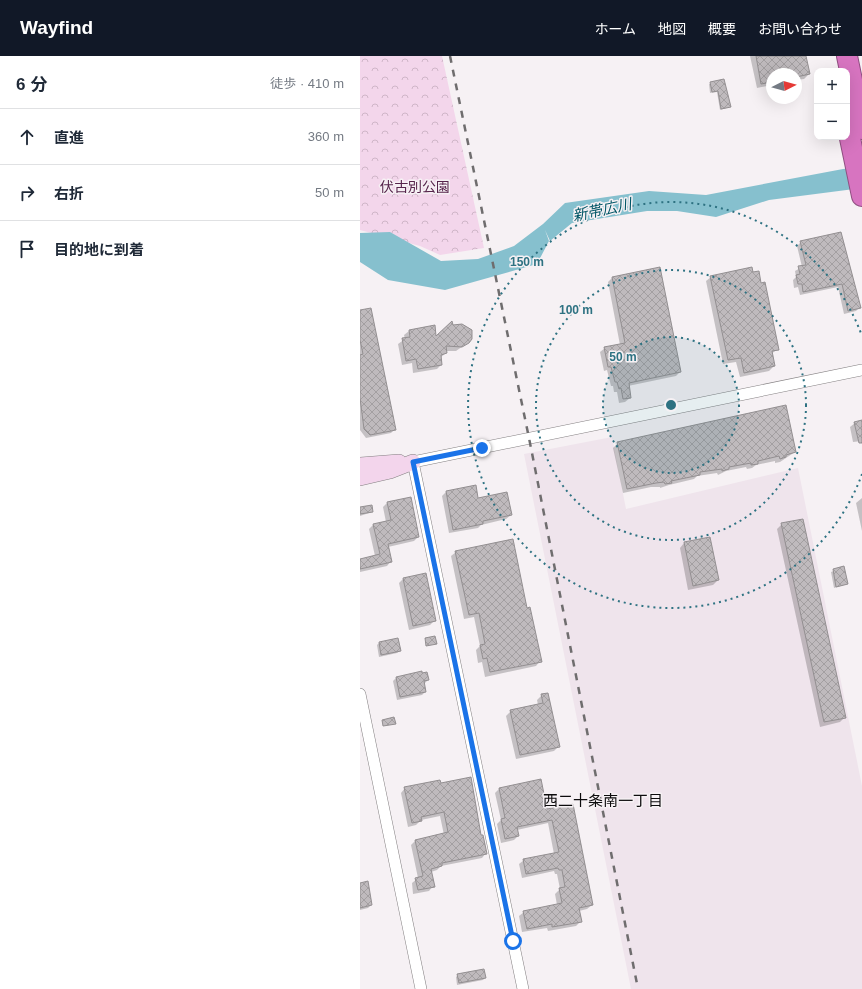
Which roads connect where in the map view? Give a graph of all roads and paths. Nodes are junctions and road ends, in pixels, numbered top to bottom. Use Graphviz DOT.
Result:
graph roads {
  1 [pos="833,56"];
  2 [pos="847,56"];
  3 [pos="835,68"];
  4 [pos="855,117"];
  5 [pos="862,196"];
  6 [pos="862,370"];
  7 [pos="413,462"];
  8 [pos="360,465"];
  9 [pos="360,478"];
  10 [pos="360,694"];
  11 [pos="420,989"];
  12 [pos="523,989"];
  1 -- 3 [label="highway"];
  2 -- 4 [label="highway"];
  4 -- 5 [label="highway"];
  6 -- 7 [label="street"];
  7 -- 8 [label="street"];
  7 -- 9 [label="street"];
  7 -- 12 [label="street"];
  10 -- 11 [label="street"];
}
